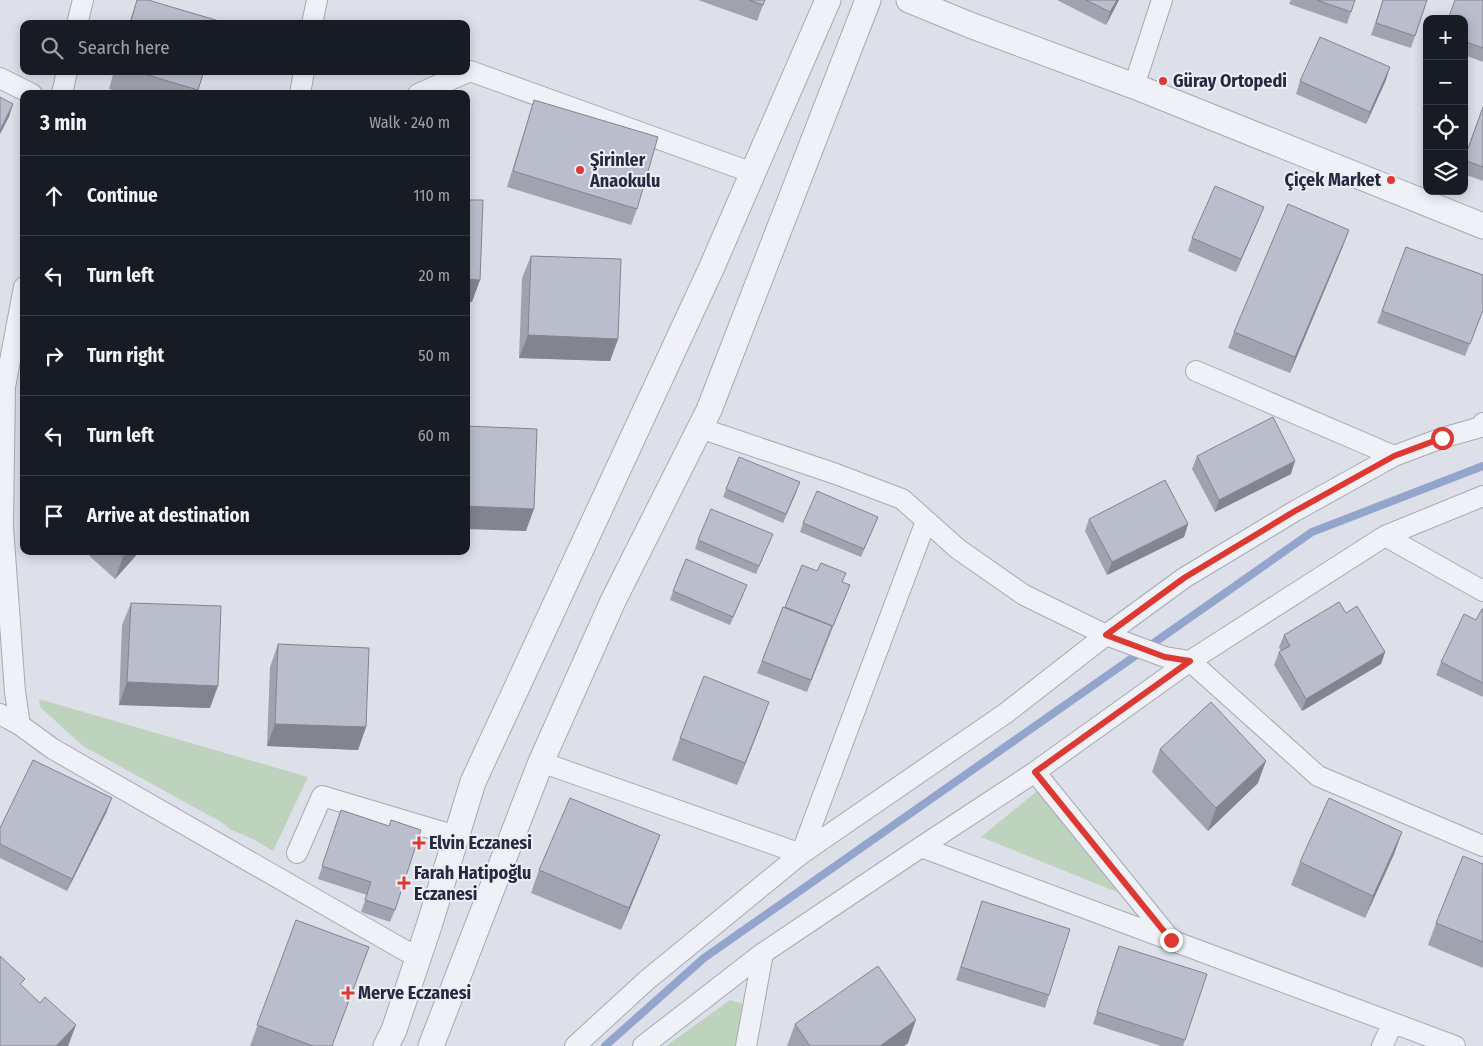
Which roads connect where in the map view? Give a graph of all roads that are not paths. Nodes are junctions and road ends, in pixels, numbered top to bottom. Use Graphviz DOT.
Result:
graph roads {
  1 [pos="83,0"];
  2 [pos="317,0"];
  3 [pos="828,0"];
  4 [pos="868,0"];
  5 [pos="909,0"];
  6 [pos="941,0"];
  7 [pos="1162,0"];
  8 [pos="78,20"];
  9 [pos="313,20"];
  10 [pos="970,25"];
  11 [pos="470,71"];
  12 [pos="65,75"];
  13 [pos="303,75"];
  14 [pos="461,75"];
  15 [pos="0,78"];
  16 [pos="1134,86"];
  17 [pos="24,90"];
  18 [pos="63,90"];
  19 [pos="301,90"];
  20 [pos="427,90"];
  21 [pos="753,173"];
  22 [pos="1483,226"];
  23 [pos="20,305"];
  24 [pos="1196,371"];
  25 [pos="2,386"];
  26 [pos="1483,423"];
  27 [pos="700,428"];
  28 [pos="1394,456"];
  29 [pos="1483,496"];
  30 [pos="926,521"];
  31 [pos="1385,536"];
  32 [pos="1483,591"];
  33 [pos="1106,635"];
  34 [pos="1190,661"];
  35 [pos="0,714"];
  36 [pos="20,725"];
  37 [pos="541,762"];
  38 [pos="1035,772"];
  39 [pos="456,836"];
  40 [pos="1483,846"];
  41 [pos="921,847"];
  42 [pos="297,853"];
  43 [pos="801,854"];
  44 [pos="1171,940"];
  45 [pos="762,953"];
  46 [pos="418,958"];
  47 [pos="1392,1023"];
  48 [pos="386,1046"];
  49 [pos="431,1046"];
  50 [pos="575,1046"];
  51 [pos="643,1046"];
  52 [pos="746,1046"];
  53 [pos="1382,1046"];
  54 [pos="1455,1046"];
  1 -- 8 [label="street"];
  2 -- 9 [label="street"];
  3 -- 21 [label="street"];
  4 -- 27 [label="street"];
  5 -- 10 [label="street"];
  6 -- 10 [label="street"];
  7 -- 16 [label="street"];
  10 -- 16 [label="street"];
  11 -- 21 [label="street"];
  12 -- 18 [label="street"];
  13 -- 19 [label="street"];
  14 -- 20 [label="street"];
  15 -- 17 [label="street"];
  16 -- 22 [label="street"];
  21 -- 39 [label="street"];
  23 -- 25 [label="street"];
  24 -- 28 [label="street"];
  25 -- 36 [label="street"];
  26 -- 28 [label="street"];
  27 -- 30 [label="street"];
  27 -- 37 [label="street"];
  28 -- 33 [label="street"];
  29 -- 31 [label="street"];
  30 -- 33 [label="street"];
  30 -- 43 [label="street"];
  31 -- 32 [label="street"];
  31 -- 34 [label="street"];
  33 -- 34 [label="street"];
  33 -- 43 [label="street"];
  34 -- 38 [label="street"];
  34 -- 40 [label="street"];
  35 -- 36 [label="street"];
  36 -- 46 [label="street"];
  37 -- 43 [label="street"];
  37 -- 49 [label="street"];
  38 -- 41 [label="street"];
  38 -- 44 [label="street"];
  39 -- 42 [label="street"];
  39 -- 46 [label="street"];
  41 -- 44 [label="street"];
  41 -- 45 [label="street"];
  43 -- 50 [label="street"];
  44 -- 47 [label="street"];
  45 -- 51 [label="street"];
  45 -- 52 [label="street"];
  46 -- 48 [label="street"];
  47 -- 53 [label="street"];
  47 -- 54 [label="street"];
}
